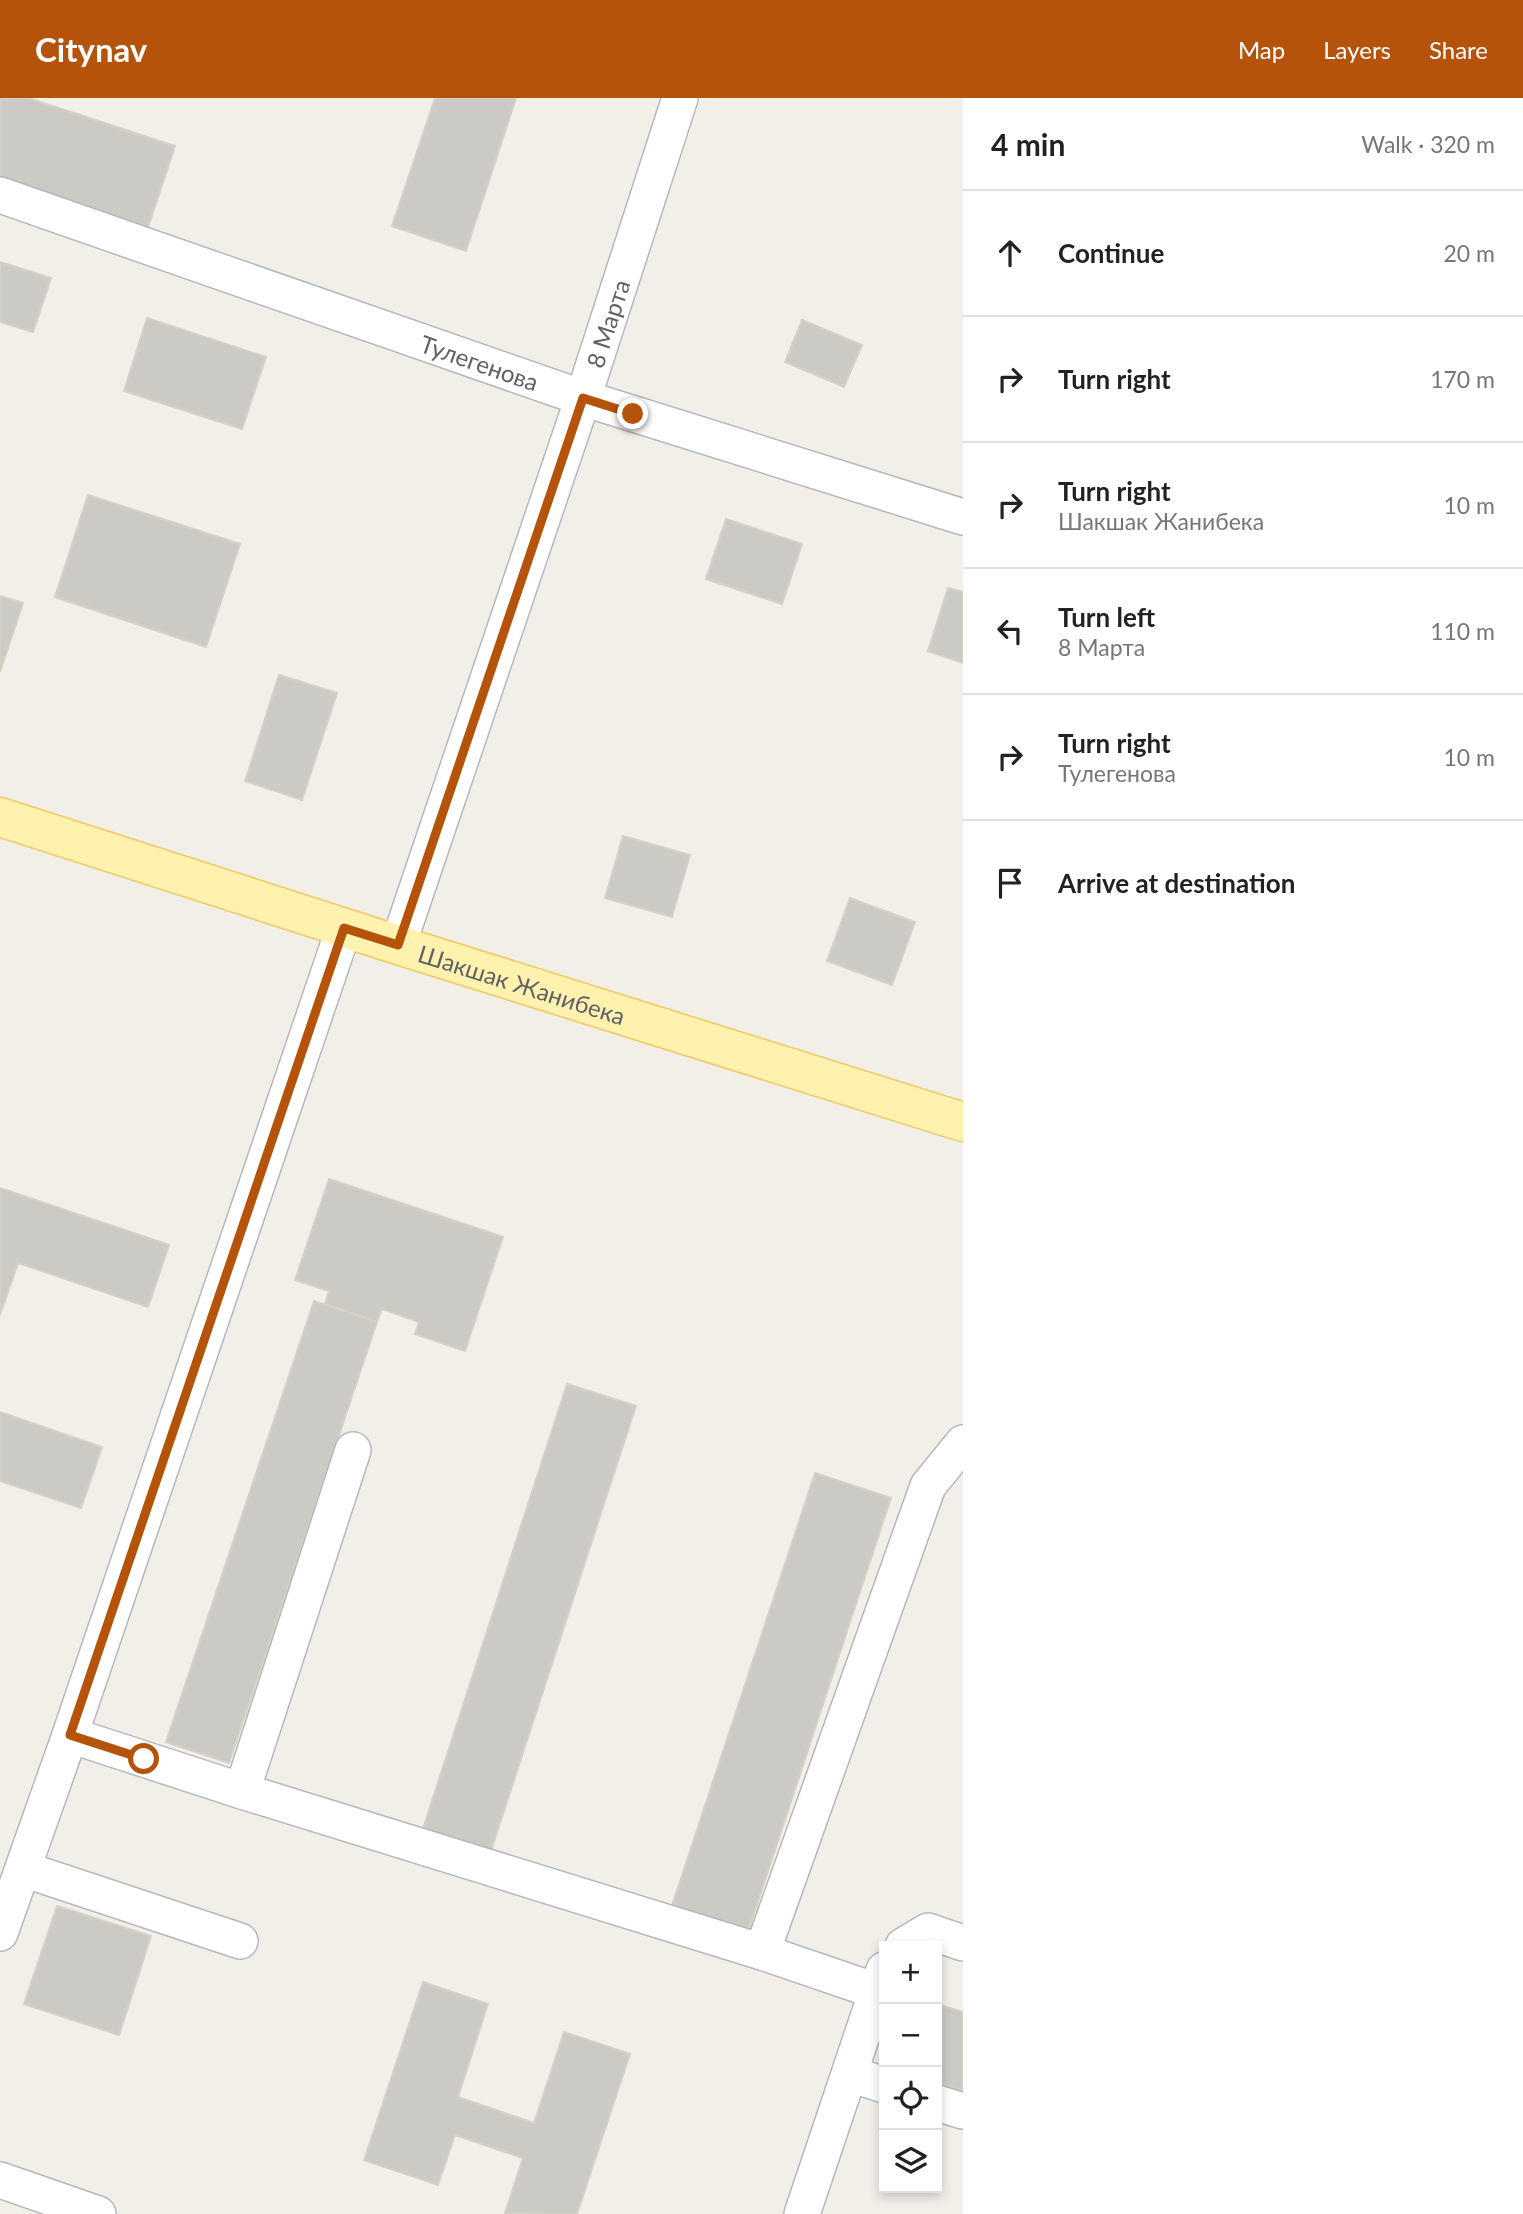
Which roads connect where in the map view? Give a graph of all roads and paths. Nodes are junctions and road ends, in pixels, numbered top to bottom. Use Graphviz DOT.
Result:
graph roads {
  1 [pos="680,98"];
  2 [pos="0,195"];
  3 [pos="583,398"];
  4 [pos="963,517"];
  5 [pos="0,817"];
  6 [pos="344,928"];
  7 [pos="398,945"];
  8 [pos="963,1122"];
  9 [pos="963,1443"];
  10 [pos="353,1450"];
  11 [pos="70,1735"];
  12 [pos="242,1791"];
  13 [pos="23,1869"];
  14 [pos="0,1933"];
  15 [pos="240,1941"];
  16 [pos="911,1941"];
  17 [pos="963,1943"];
  18 [pos="762,1952"];
  19 [pos="879,1981"];
  20 [pos="879,1984"];
  21 [pos="849,2074"];
  22 [pos="879,2083"];
  23 [pos="942,2105"];
  24 [pos="963,2111"];
  25 [pos="0,2180"];
  26 [pos="99,2214"];
  27 [pos="802,2214"];
  1 -- 3 [label="street, 8 Марта"];
  2 -- 3 [label="street, Тулегенова"];
  3 -- 4 [label="street, Тулегенова"];
  3 -- 7 [label="street, 8 Марта"];
  5 -- 6 [label="main road, Шакшак Жанибека"];
  6 -- 7 [label="main road, Шакшак Жанибека"];
  6 -- 11 [label="street"];
  7 -- 8 [label="main road, Шакшак Жанибека"];
  9 -- 18 [label="street"];
  10 -- 12 [label="street"];
  11 -- 12 [label="street"];
  11 -- 13 [label="street"];
  12 -- 18 [label="street"];
  13 -- 14 [label="street"];
  13 -- 15 [label="street"];
  16 -- 17 [label="street"];
  18 -- 19 [label="street"];
  20 -- 21 [label="street"];
  21 -- 22 [label="street"];
  21 -- 27 [label="street"];
  23 -- 24 [label="street"];
  25 -- 26 [label="street"];
}
